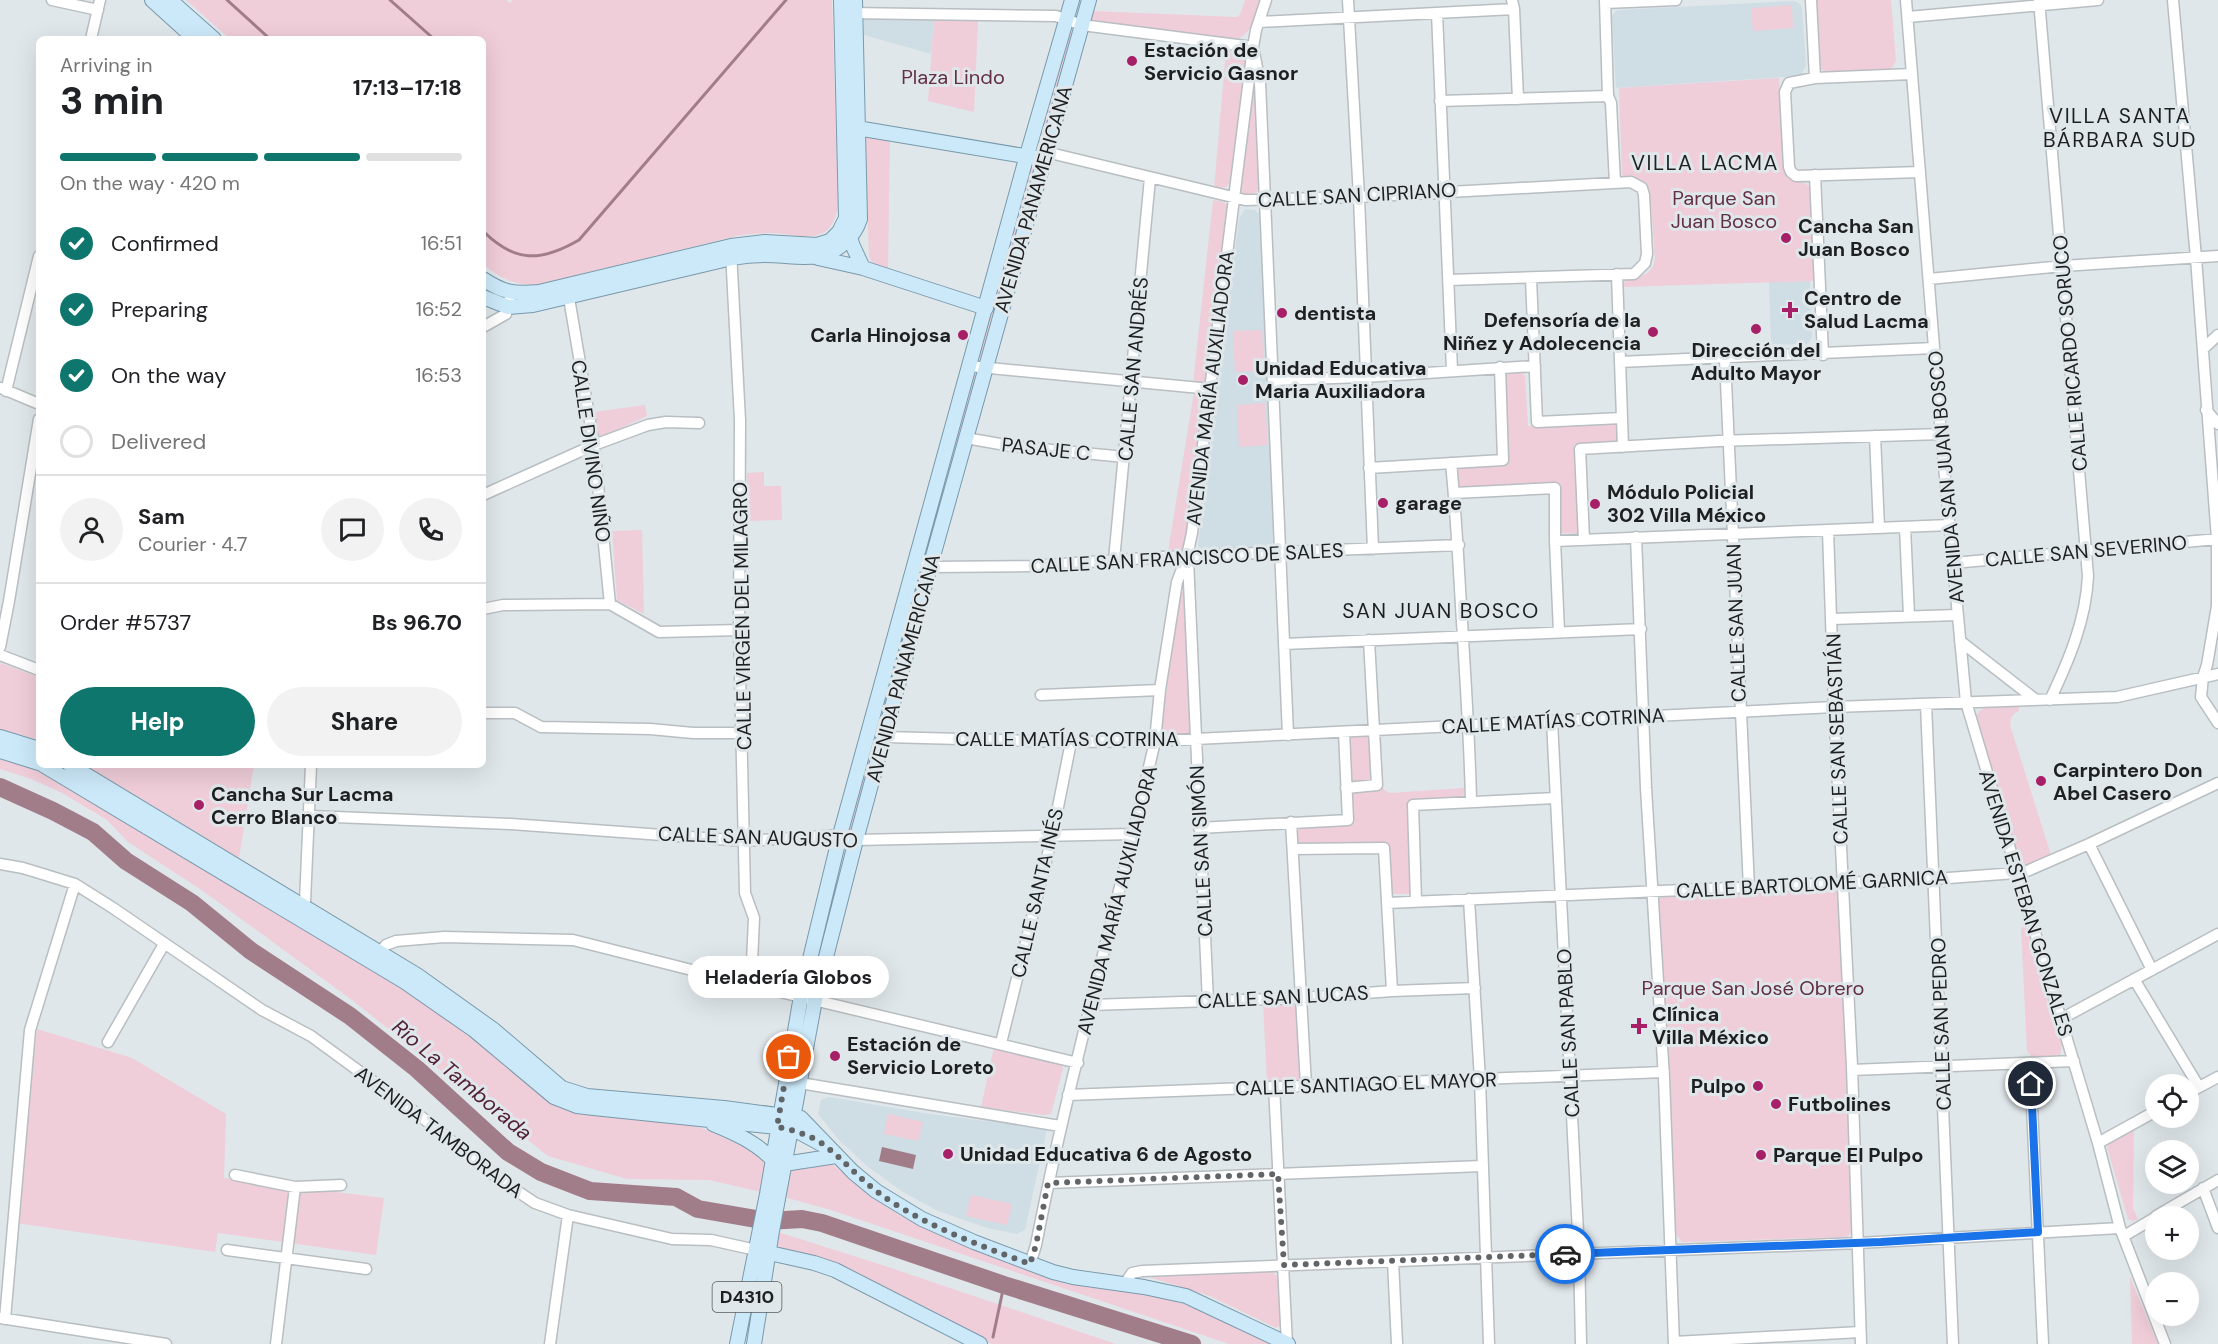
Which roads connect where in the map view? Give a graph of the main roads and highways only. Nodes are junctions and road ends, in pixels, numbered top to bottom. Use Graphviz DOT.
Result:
graph roads {
  1 [pos="152,0"];
  2 [pos="170,0"];
  3 [pos="1072,0"];
  4 [pos="1089,0"];
  5 [pos="848,6"];
  6 [pos="192,36"];
  7 [pos="211,36"];
  8 [pos="850,127"];
  9 [pos="1027,155"];
  10 [pos="1045,156"];
  11 [pos="846,218"];
  12 [pos="850,238"];
  13 [pos="731,252"];
  14 [pos="816,258"];
  15 [pos="863,268"];
  16 [pos="486,281"];
  17 [pos="486,298"];
  18 [pos="986,308"];
  19 [pos="0,737"];
  20 [pos="36,749"];
  21 [pos="0,751"];
  22 [pos="36,762"];
  23 [pos="48,768"];
  24 [pos="75,768"];
  25 [pos="300,912"];
  26 [pos="697,1118"];
  27 [pos="785,1122"];
  28 [pos="831,1151"];
  29 [pos="778,1162"];
  30 [pos="763,1252"];
  31 [pos="973,1343"];
  32 [pos="737,1344"];
  33 [pos="754,1344"];
  34 [pos="1287,1344"];
  1 -- 6 [label="main road"];
  2 -- 7 [label="main road"];
  3 -- 9 [label="main road, AVENIDA PANAMERICANA"];
  4 -- 10 [label="main road, AVENIDA PANAMERICANA"];
  5 -- 8 [label="main road"];
  8 -- 9 [label="main road, CALLE SAN CIPRIANO"];
  8 -- 11 [label="main road"];
  8 -- 12 [label="main road"];
  9 -- 10 [label="main road, CALLE SAN CIPRIANO"];
  9 -- 18 [label="main road, AVENIDA PANAMERICANA"];
  10 -- 27 [label="main road, AVENIDA PANAMERICANA"];
  11 -- 12 [label="main road"];
  11 -- 13 [label="main road"];
  12 -- 14 [label="main road"];
  12 -- 15 [label="main road"];
  13 -- 14 [label="main road"];
  13 -- 16 [label="main road"];
  13 -- 17 [label="main road"];
  14 -- 15 [label="main road"];
  15 -- 18 [label="main road"];
  18 -- 27 [label="main road, AVENIDA PANAMERICANA"];
  19 -- 20 [label="main road"];
  21 -- 22 [label="main road"];
  23 -- 25 [label="main road"];
  24 -- 25 [label="main road"];
  25 -- 26 [label="main road"];
  25 -- 27 [label="main road"];
  26 -- 27 [label="main road"];
  26 -- 29 [label="main road"];
  27 -- 28 [label="main road"];
  27 -- 29 [label="main road, AVENIDA PANAMERICANA"];
  28 -- 29 [label="main road"];
  28 -- 34 [label="main road"];
  29 -- 30 [label="main road, AVENIDA PANAMERICANA"];
  30 -- 31 [label="main road, AVENIDA TAMBORADA"];
  30 -- 32 [label="main road, AVENIDA PANAMERICANA / D4310"];
  30 -- 33 [label="main road, AVENIDA PANAMERICANA / D4310"];
}
